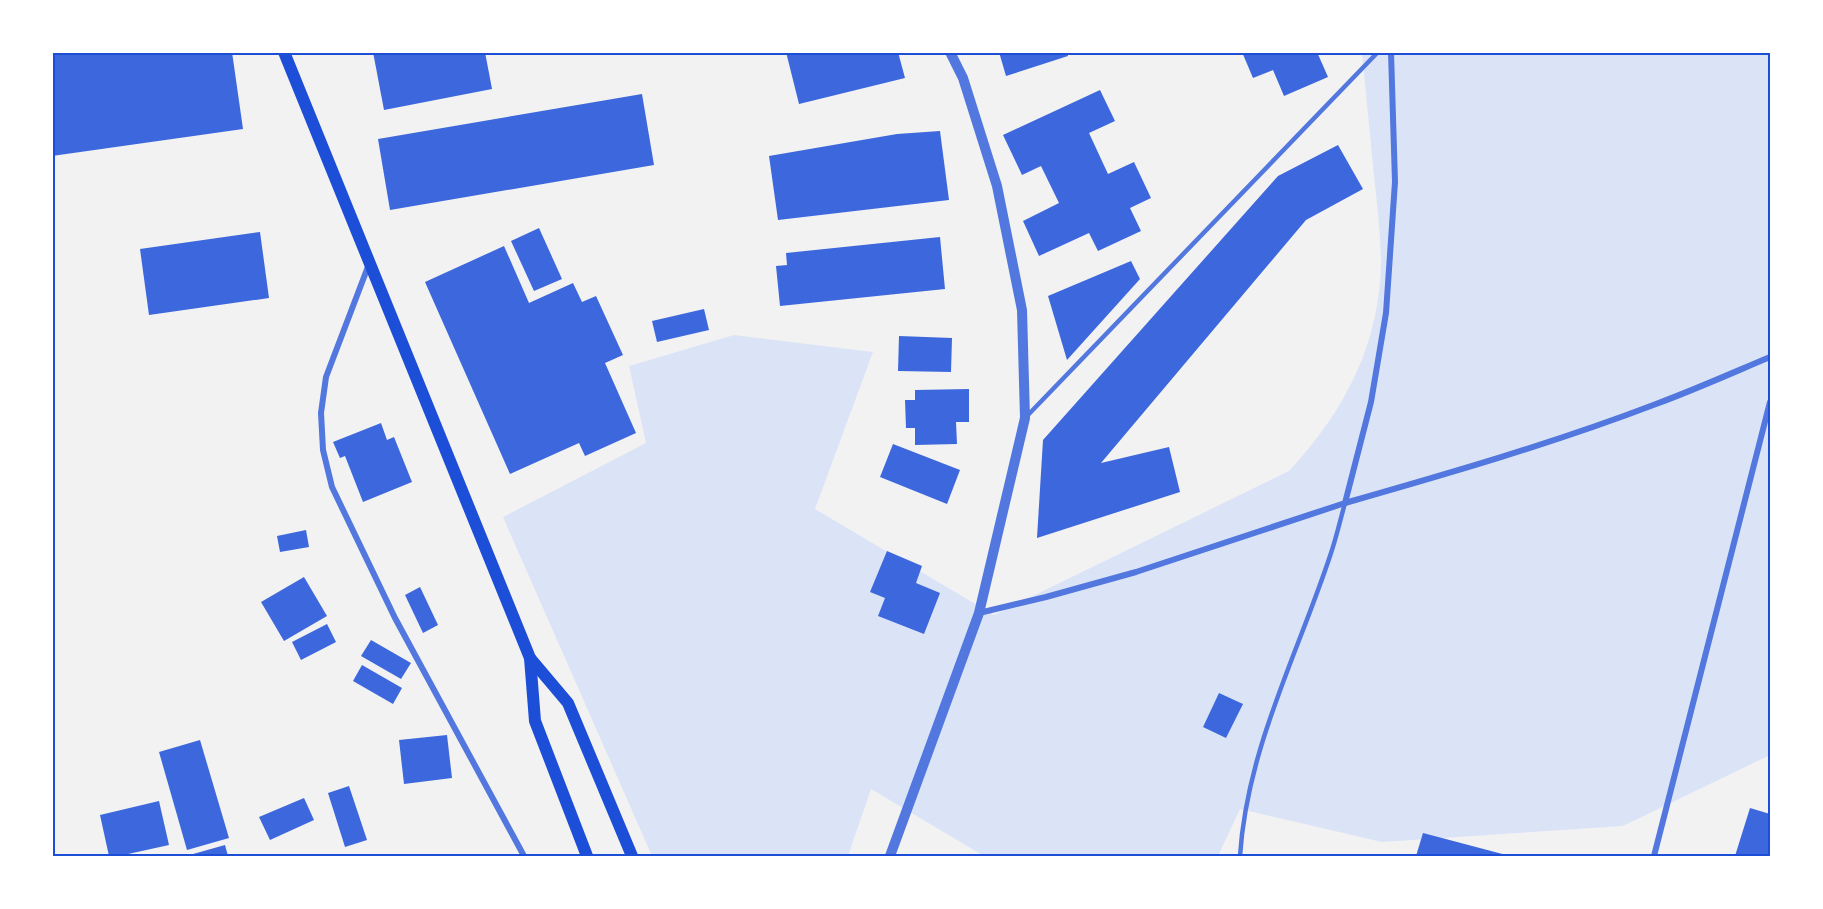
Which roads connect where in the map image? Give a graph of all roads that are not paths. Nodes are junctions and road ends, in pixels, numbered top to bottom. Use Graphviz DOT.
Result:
graph roads {
  1 [pos="284,52"];
  2 [pos="950,52"];
  3 [pos="1378,52"];
  4 [pos="1390,52"];
  5 [pos="369,264"];
  6 [pos="1770,357"];
  7 [pos="1770,402"];
  8 [pos="1025,418"];
  9 [pos="1346,503"];
  10 [pos="979,613"];
  11 [pos="530,658"];
  12 [pos="524,856"];
  13 [pos="587,856"];
  14 [pos="632,856"];
  15 [pos="890,856"];
  16 [pos="1240,856"];
  17 [pos="1654,856"];
  1 -- 5 [label="main road"];
  2 -- 8 [label="street"];
  3 -- 8 [label="lane"];
  4 -- 9 [label="street"];
  5 -- 11 [label="main road"];
  5 -- 12 [label="street"];
  6 -- 9 [label="street"];
  7 -- 17 [label="street"];
  8 -- 10 [label="street"];
  9 -- 10 [label="street"];
  9 -- 16 [label="lane"];
  10 -- 15 [label="street"];
  11 -- 13 [label="main road"];
  11 -- 14 [label="main road"];
}
